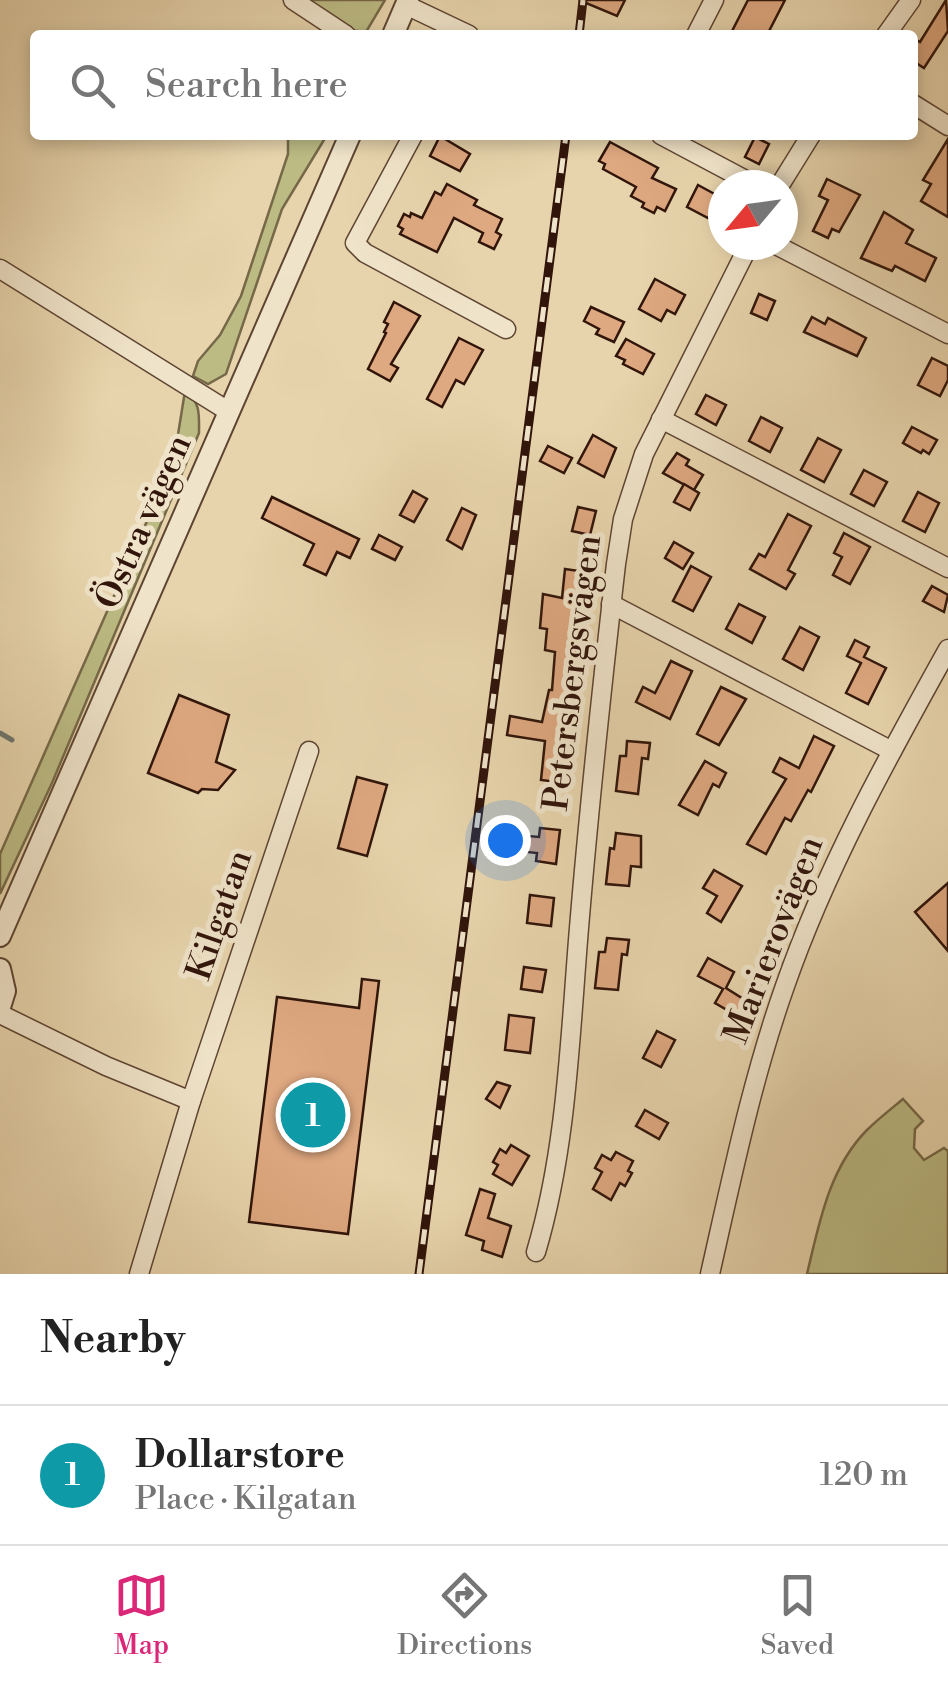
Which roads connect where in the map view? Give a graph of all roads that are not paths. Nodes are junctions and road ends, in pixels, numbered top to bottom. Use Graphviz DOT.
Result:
graph roads {
  1 [pos="293,0"];
  2 [pos="714,0"];
  3 [pos="912,0"];
  4 [pos="408,2"];
  5 [pos="338,30"];
  6 [pos="396,30"];
  7 [pos="457,30"];
  8 [pos="699,30"];
  9 [pos="890,30"];
  10 [pos="918,107"];
  11 [pos="948,126"];
  12 [pos="348,140"];
  13 [pos="410,140"];
  14 [pos="670,140"];
  15 [pos="808,140"];
  16 [pos="727,170"];
  17 [pos="789,170"];
  18 [pos="798,256"];
  19 [pos="742,260"];
  20 [pos="0,269"];
  21 [pos="506,329"];
  22 [pos="948,334"];
  23 [pos="228,411"];
  24 [pos="661,420"];
  25 [pos="948,568"];
  26 [pos="611,604"];
  27 [pos="948,649"];
  28 [pos="309,751"];
  29 [pos="892,751"];
  30 [pos="0,936"];
  31 [pos="0,969"];
  32 [pos="0,1010"];
  33 [pos="191,1100"];
  34 [pos="536,1252"];
  35 [pos="138,1274"];
  36 [pos="710,1274"];
  1 -- 5 [label="street"];
  2 -- 8 [label="street"];
  3 -- 9 [label="street"];
  4 -- 6 [label="street"];
  4 -- 7 [label="street"];
  10 -- 11 [label="street"];
  12 -- 23 [label="street, Östra vägen"];
  13 -- 21 [label="street"];
  14 -- 16 [label="street"];
  15 -- 17 [label="street"];
  18 -- 22 [label="street"];
  19 -- 24 [label="street, Petersbergsvägen"];
  20 -- 23 [label="street"];
  23 -- 30 [label="street, Östra vägen"];
  24 -- 25 [label="street"];
  24 -- 26 [label="street, Petersbergsvägen"];
  26 -- 29 [label="street"];
  26 -- 34 [label="street, Petersbergsvägen"];
  27 -- 29 [label="street, Marierovägen"];
  28 -- 33 [label="street, Kilgatan"];
  29 -- 36 [label="street, Marierovägen"];
  31 -- 32 [label="street"];
  32 -- 33 [label="street"];
  33 -- 35 [label="street, Kilgatan"];
}
